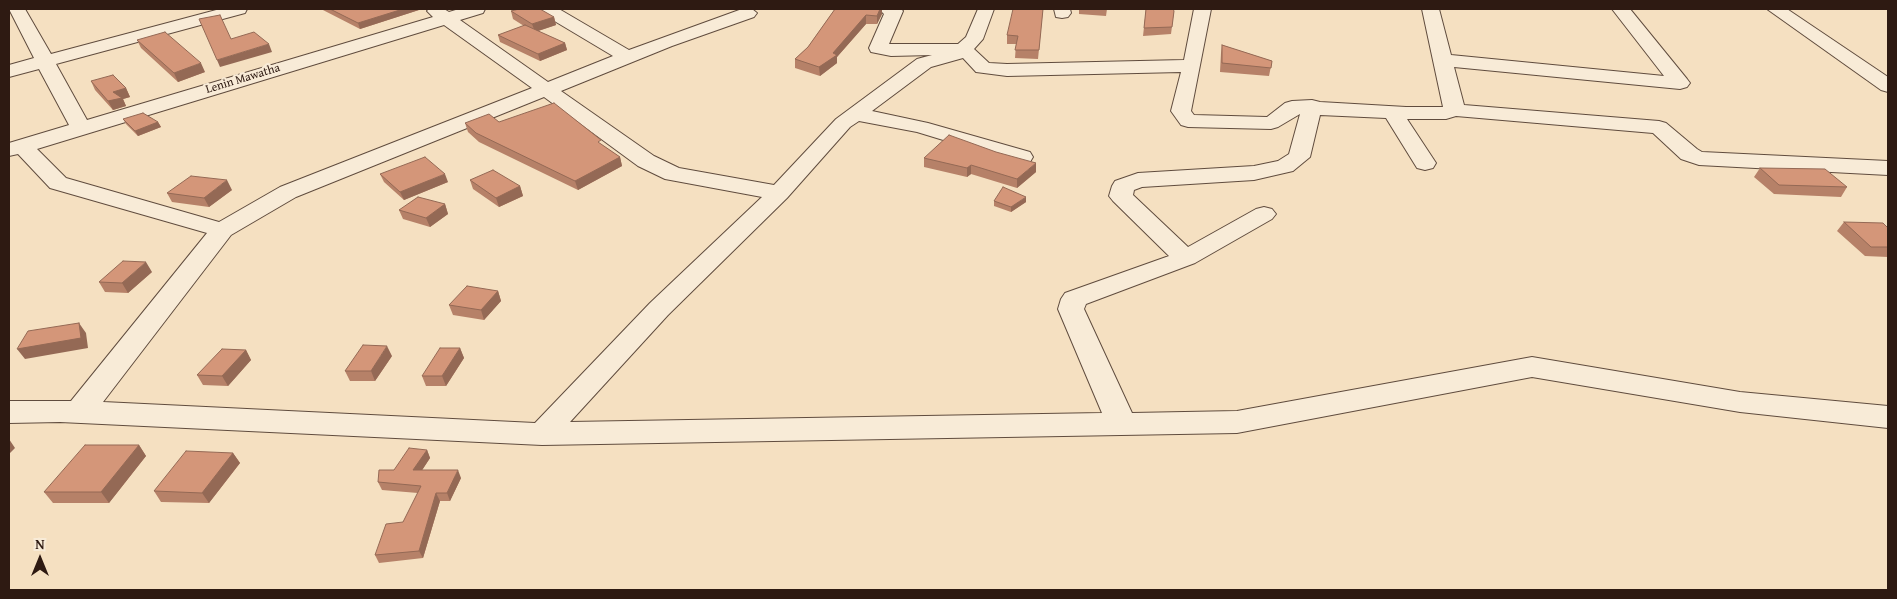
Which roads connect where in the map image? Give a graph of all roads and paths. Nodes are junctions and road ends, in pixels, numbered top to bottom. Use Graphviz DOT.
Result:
graph roads {
  1 [pos="239,9"];
  2 [pos="477,9"];
  3 [pos="547,9"];
  4 [pos="887,9"];
  5 [pos="986,9"];
  6 [pos="1203,9"];
  7 [pos="1430,9"];
  8 [pos="1621,9"];
  9 [pos="1776,9"];
  10 [pos="19,11"];
  11 [pos="748,13"];
  12 [pos="439,14"];
  13 [pos="964,49"];
  14 [pos="628,57"];
  15 [pos="1443,60"];
  16 [pos="45,61"];
  17 [pos="1192,66"];
  18 [pos="9,71"];
  19 [pos="1887,83"];
  20 [pos="546,89"];
  21 [pos="1312,106"];
  22 [pos="1453,110"];
  23 [pos="1392,112"];
  24 [pos="856,114"];
  25 [pos="81,128"];
  26 [pos="15,148"];
  27 [pos="1022,157"];
  28 [pos="1424,163"];
  29 [pos="1888,168"];
  30 [pos="779,193"];
  31 [pos="1264,214"];
  32 [pos="222,230"];
  33 [pos="1186,258"];
  34 [pos="9,412"];
  35 [pos="79,412"];
  36 [pos="1888,417"];
  37 [pos="1122,424"];
  38 [pos="542,434"];
  1 -- 16 [label="street"];
  2 -- 12 [label="street, Lenin Mawatha"];
  3 -- 14 [label="street"];
  4 -- 13 [label="street"];
  5 -- 13 [label="street"];
  6 -- 17 [label="street"];
  7 -- 15 [label="street"];
  8 -- 15 [label="street"];
  9 -- 19 [label="street"];
  10 -- 16 [label="street"];
  11 -- 14 [label="street"];
  12 -- 20 [label="street"];
  12 -- 25 [label="street, Lenin Mawatha"];
  13 -- 17 [label="street"];
  13 -- 24 [label="street"];
  14 -- 20 [label="street"];
  15 -- 22 [label="street"];
  16 -- 18 [label="street"];
  16 -- 25 [label="street"];
  17 -- 21 [label="street"];
  20 -- 30 [label="street"];
  20 -- 32 [label="street"];
  21 -- 23 [label="street"];
  21 -- 33 [label="street"];
  22 -- 23 [label="street"];
  22 -- 29 [label="street"];
  23 -- 28 [label="street"];
  24 -- 27 [label="street"];
  24 -- 30 [label="street"];
  25 -- 26 [label="street, Lenin Mawatha"];
  26 -- 32 [label="street"];
  30 -- 38 [label="street"];
  31 -- 33 [label="street"];
  32 -- 35 [label="street"];
  33 -- 37 [label="street"];
  34 -- 35 [label="street"];
  35 -- 38 [label="street"];
  36 -- 37 [label="street"];
  37 -- 38 [label="street"];
}
